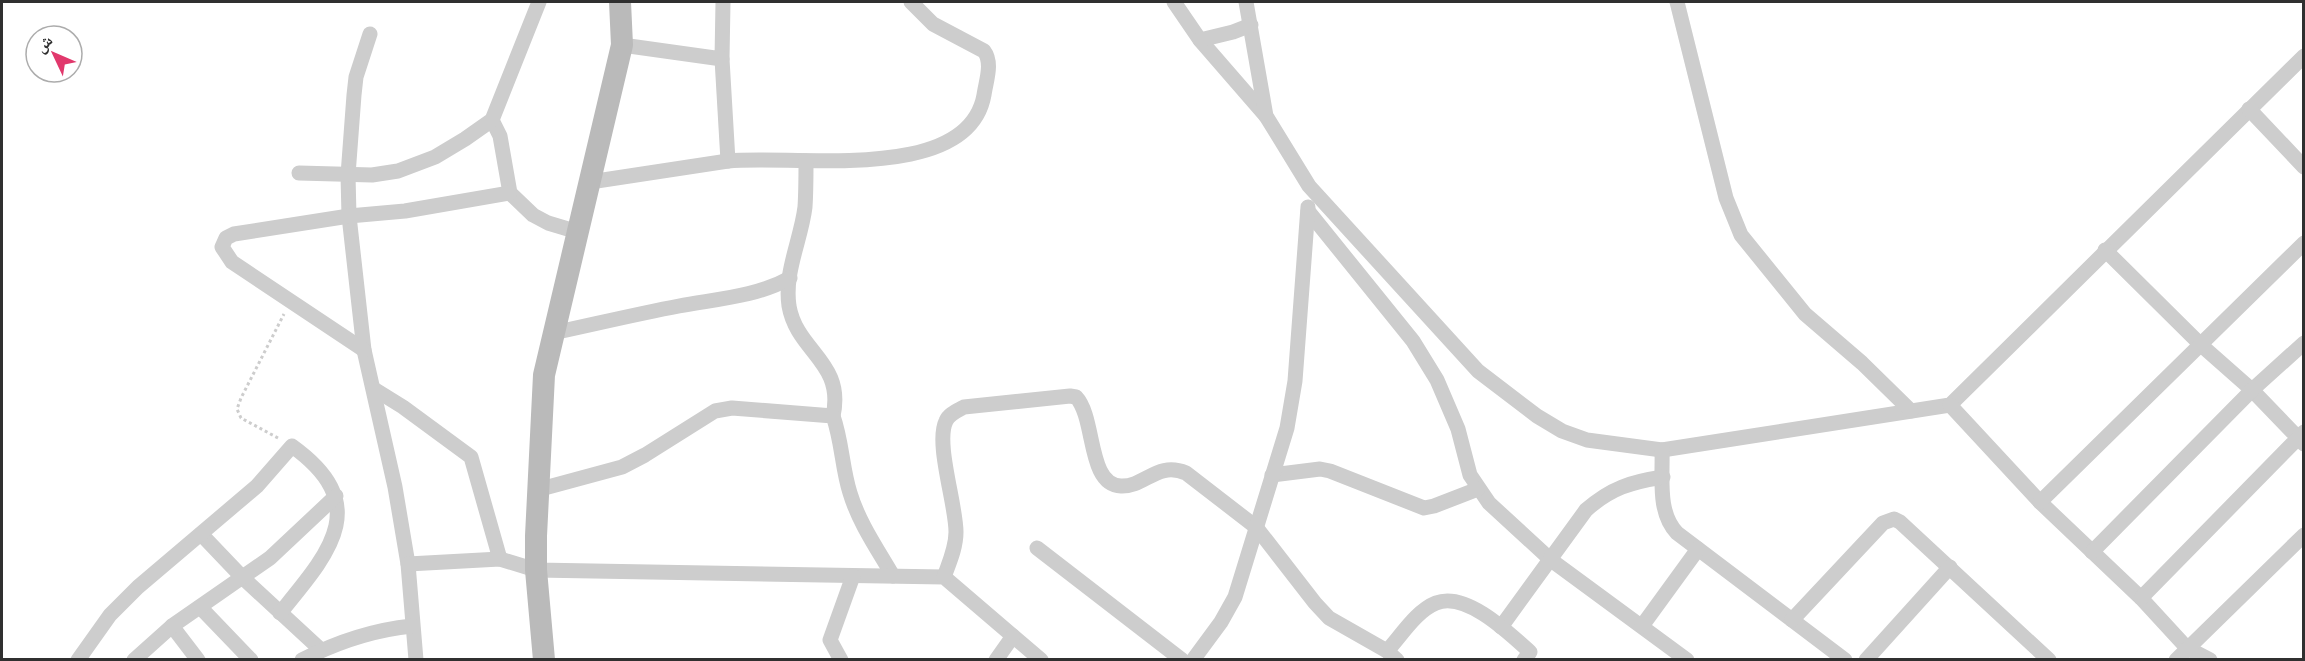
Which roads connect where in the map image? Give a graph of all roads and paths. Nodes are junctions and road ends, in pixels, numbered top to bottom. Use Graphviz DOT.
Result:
graph roads {
  1 [pos="539,2"];
  2 [pos="621,2"];
  3 [pos="723,2"];
  4 [pos="911,2"];
  5 [pos="1174,2"];
  6 [pos="1246,2"];
  7 [pos="1677,2"];
  8 [pos="1251,26"];
  9 [pos="370,34"];
  10 [pos="1200,40"];
  11 [pos="622,45"];
  12 [pos="2304,56"];
  13 [pos="722,59"];
  14 [pos="2249,109"];
  15 [pos="1266,116"];
  16 [pos="492,120"];
  17 [pos="728,161"];
  18 [pos="806,161"];
  19 [pos="2304,167"];
  20 [pos="299,173"];
  21 [pos="348,175"];
  22 [pos="590,182"];
  23 [pos="1309,186"];
  24 [pos="510,193"];
  25 [pos="1308,211"];
  26 [pos="349,216"];
  27 [pos="578,232"];
  28 [pos="2304,243"];
  29 [pos="2105,250"];
  30 [pos="790,278"];
  31 [pos="290,302"];
  32 [pos="553,333"];
  33 [pos="2304,342"];
  34 [pos="2201,345"];
  35 [pos="364,350"];
  36 [pos="374,389"];
  37 [pos="2252,390"];
  38 [pos="1950,405"];
  39 [pos="1911,411"];
  40 [pos="833,416"];
  41 [pos="2302,438"];
  42 [pos="292,446"];
  43 [pos="1662,450"];
  44 [pos="1272,475"];
  45 [pos="1663,477"];
  46 [pos="1478,489"];
  47 [pos="537,490"];
  48 [pos="336,496"];
  49 [pos="2040,502"];
  50 [pos="1256,527"];
  51 [pos="201,534"];
  52 [pos="2304,535"];
  53 [pos="1037,548"];
  54 [pos="1698,549"];
  55 [pos="2092,552"];
  56 [pos="500,558"];
  57 [pos="1551,560"];
  58 [pos="408,564"];
  59 [pos="1950,567"];
  60 [pos="536,570"];
  61 [pos="853,576"];
  62 [pos="893,576"];
  63 [pos="242,577"];
  64 [pos="944,577"];
  65 [pos="2141,598"];
  66 [pos="200,607"];
  67 [pos="280,613"];
  68 [pos="1792,620"];
  69 [pos="172,626"];
  70 [pos="412,626"];
  71 [pos="1642,626"];
  72 [pos="1501,627"];
  73 [pos="1013,636"];
  74 [pos="2187,648"];
  75 [pos="321,650"];
  76 [pos="1392,656"];
  77 [pos="1532,657"];
  78 [pos="1683,658"];
  79 [pos="78,660"];
  80 [pos="134,660"];
  81 [pos="198,660"];
  82 [pos="251,660"];
  83 [pos="302,660"];
  84 [pos="416,660"];
  85 [pos="544,660"];
  86 [pos="841,660"];
  87 [pos="996,660"];
  88 [pos="1041,660"];
  89 [pos="1182,660"];
  90 [pos="1194,660"];
  91 [pos="1845,660"];
  92 [pos="1866,660"];
  93 [pos="2049,660"];
  94 [pos="2176,660"];
  95 [pos="2210,660"];
  1 -- 16 [label="street"];
  2 -- 11 [label="street"];
  3 -- 13 [label="street"];
  4 -- 18 [label="street"];
  5 -- 10 [label="street"];
  6 -- 8 [label="street"];
  7 -- 39 [label="street"];
  8 -- 10 [label="street"];
  8 -- 15 [label="street"];
  9 -- 21 [label="street"];
  10 -- 15 [label="street"];
  11 -- 13 [label="street"];
  11 -- 22 [label="street"];
  12 -- 14 [label="street"];
  13 -- 17 [label="street"];
  14 -- 19 [label="street"];
  14 -- 29 [label="street"];
  15 -- 23 [label="street"];
  16 -- 21 [label="street"];
  16 -- 24 [label="street"];
  17 -- 18 [label="street"];
  17 -- 22 [label="street"];
  18 -- 30 [label="street"];
  20 -- 21 [label="street"];
  21 -- 26 [label="street"];
  22 -- 27 [label="street"];
  23 -- 25 [label="street"];
  23 -- 43 [label="street"];
  24 -- 26 [label="street"];
  24 -- 27 [label="street"];
  25 -- 44 [label="street"];
  25 -- 46 [label="street"];
  26 -- 31 [label="street"];
  26 -- 35 [label="street"];
  27 -- 32 [label="street"];
  28 -- 34 [label="street"];
  29 -- 34 [label="street"];
  29 -- 38 [label="street"];
  30 -- 32 [label="street"];
  30 -- 40 [label="street"];
  31 -- 35 [label="street"];
  31 -- 42 [label="path"];
  32 -- 47 [label="street"];
  33 -- 37 [label="street"];
  34 -- 37 [label="street"];
  34 -- 49 [label="street"];
  35 -- 36 [label="street"];
  36 -- 56 [label="street"];
  36 -- 58 [label="street"];
  37 -- 41 [label="street"];
  37 -- 55 [label="street"];
  38 -- 39 [label="street"];
  38 -- 49 [label="street"];
  39 -- 43 [label="street"];
  40 -- 47 [label="street"];
  40 -- 62 [label="street"];
  41 -- 65 [label="street"];
  42 -- 48 [label="street"];
  42 -- 51 [label="street"];
  43 -- 45 [label="street"];
  44 -- 46 [label="street"];
  44 -- 50 [label="street"];
  45 -- 54 [label="street"];
  45 -- 57 [label="street"];
  46 -- 57 [label="street"];
  47 -- 60 [label="street"];
  48 -- 63 [label="street"];
  48 -- 67 [label="street"];
  49 -- 55 [label="street"];
  50 -- 64 [label="street"];
  50 -- 76 [label="street"];
  50 -- 90 [label="street"];
  51 -- 63 [label="street"];
  51 -- 79 [label="street"];
  52 -- 74 [label="street"];
  53 -- 89 [label="street"];
  54 -- 68 [label="street"];
  54 -- 71 [label="street"];
  55 -- 65 [label="street"];
  56 -- 58 [label="street"];
  56 -- 60 [label="street"];
  57 -- 71 [label="street"];
  57 -- 72 [label="street"];
  58 -- 70 [label="street"];
  59 -- 68 [label="street"];
  59 -- 92 [label="street"];
  59 -- 93 [label="street"];
  60 -- 61 [label="street"];
  60 -- 85 [label="street"];
  61 -- 62 [label="street"];
  61 -- 86 [label="street"];
  62 -- 64 [label="street"];
  63 -- 66 [label="street"];
  63 -- 67 [label="street"];
  64 -- 73 [label="street"];
  65 -- 74 [label="street"];
  66 -- 69 [label="street"];
  66 -- 82 [label="street"];
  67 -- 75 [label="street"];
  68 -- 91 [label="street"];
  69 -- 80 [label="street"];
  69 -- 81 [label="street"];
  70 -- 75 [label="street"];
  70 -- 84 [label="street"];
  71 -- 78 [label="street"];
  72 -- 76 [label="street"];
  72 -- 77 [label="street"];
  73 -- 87 [label="street"];
  73 -- 88 [label="street"];
  74 -- 94 [label="street"];
  74 -- 95 [label="street"];
  75 -- 83 [label="street"];
}
